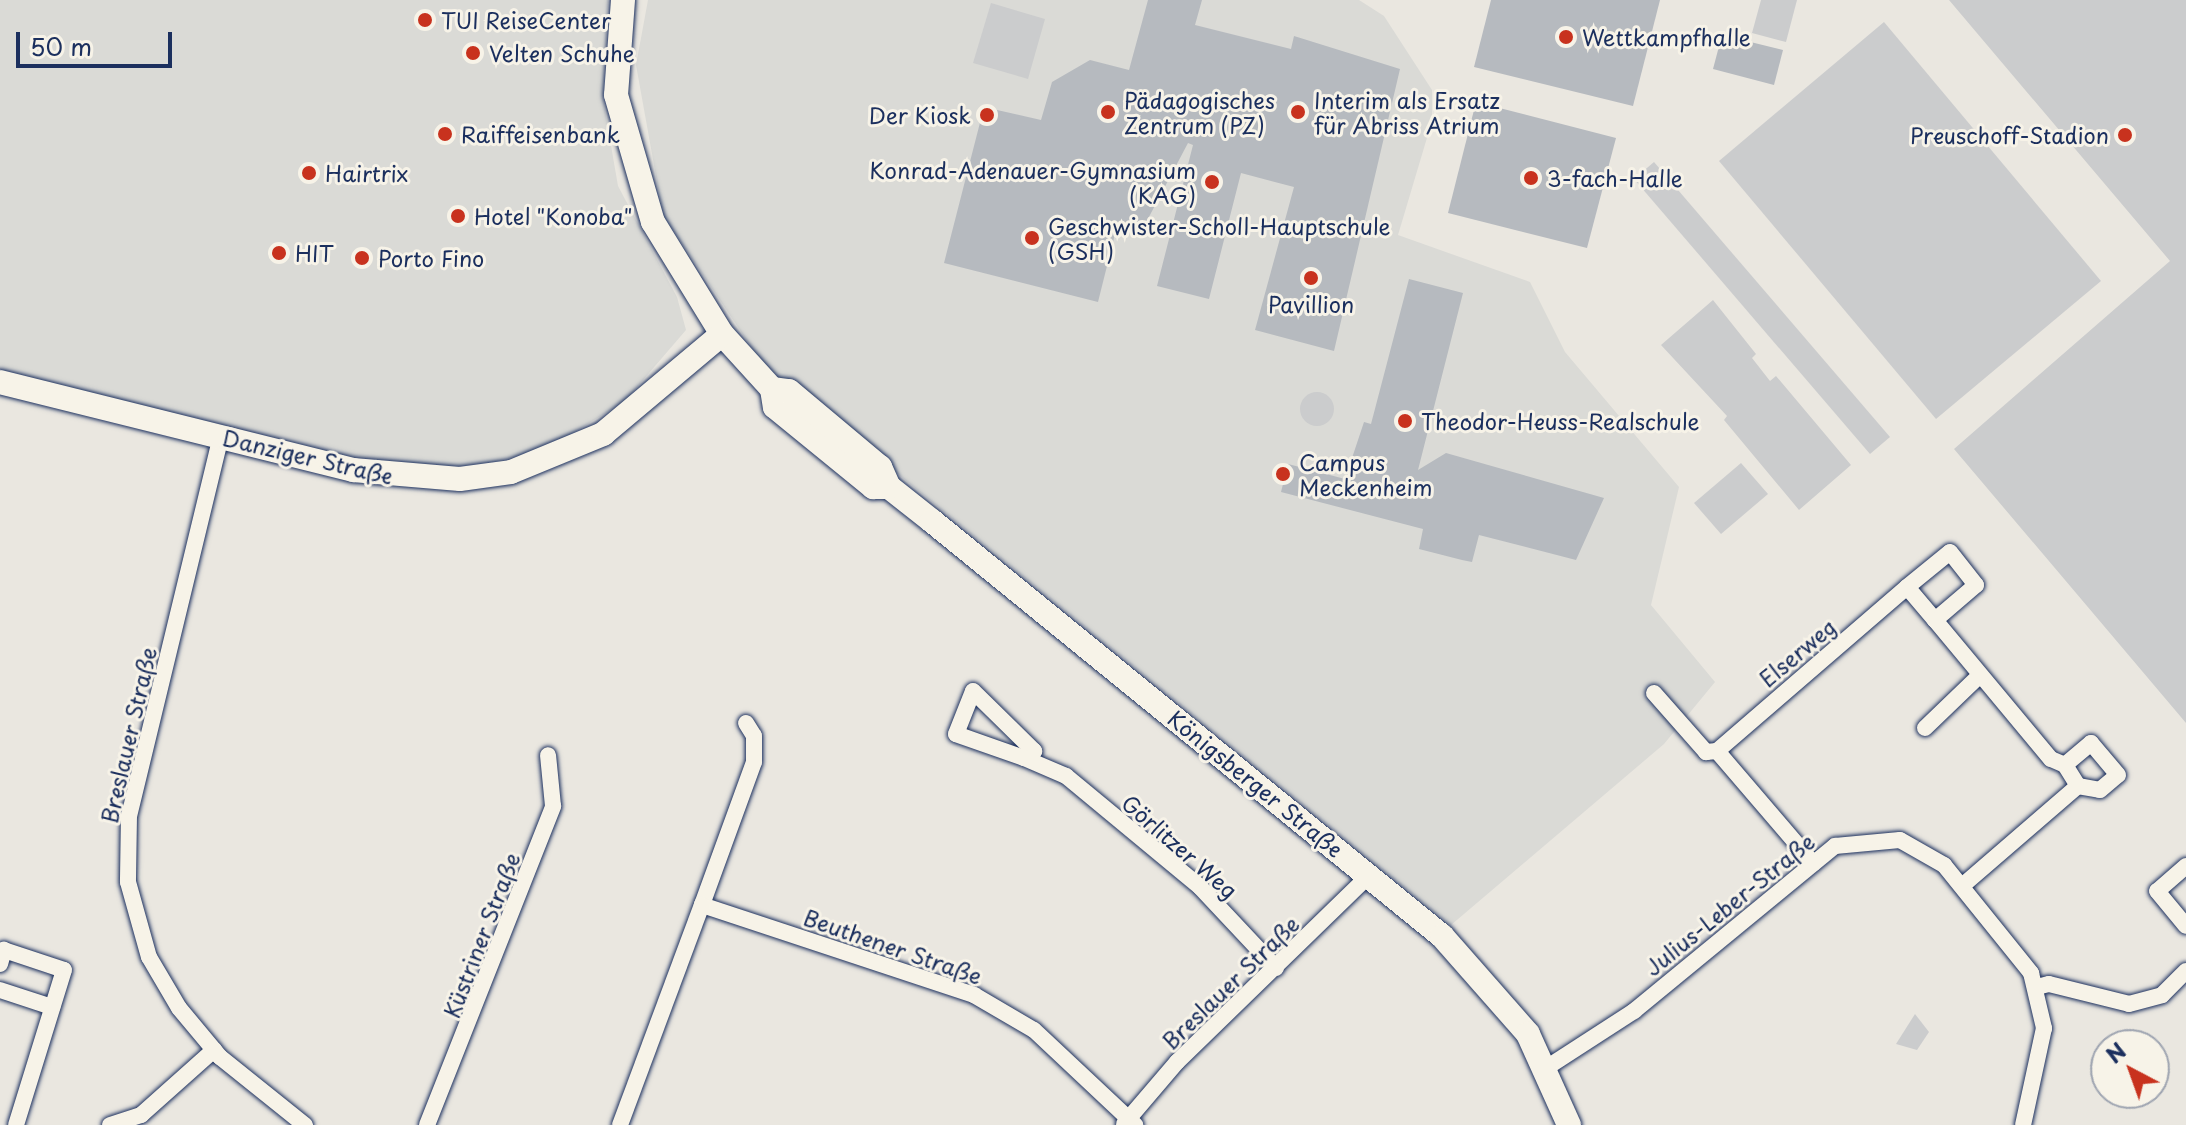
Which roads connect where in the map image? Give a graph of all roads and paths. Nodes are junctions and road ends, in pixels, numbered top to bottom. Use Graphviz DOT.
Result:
graph roads {
  1 [pos="623,0"];
  2 [pos="722,334"];
  3 [pos="0,382"];
  4 [pos="221,436"];
  5 [pos="1907,587"];
  6 [pos="1935,620"];
  7 [pos="1979,676"];
  8 [pos="1654,693"];
  9 [pos="746,723"];
  10 [pos="1925,728"];
  11 [pos="1717,751"];
  12 [pos="548,755"];
  13 [pos="1029,755"];
  14 [pos="2065,765"];
  15 [pos="2078,786"];
  16 [pos="1813,863"];
  17 [pos="2186,866"];
  18 [pos="1369,875"];
  19 [pos="1962,886"];
  20 [pos="702,905"];
  21 [pos="2186,926"];
  22 [pos="0,964"];
  23 [pos="1276,968"];
  24 [pos="2186,971"];
  25 [pos="2037,987"];
  26 [pos="0,990"];
  27 [pos="52,1007"];
  28 [pos="214,1050"];
  29 [pos="1546,1068"];
  30 [pos="1129,1122"];
  31 [pos="16,1125"];
  32 [pos="110,1125"];
  33 [pos="305,1125"];
  34 [pos="427,1125"];
  35 [pos="620,1125"];
  36 [pos="1569,1125"];
  37 [pos="2023,1125"];
  1 -- 2 [label="street, Königsberger Straße"];
  2 -- 4 [label="street, Danziger Straße"];
  2 -- 18 [label="street, Königsberger Straße"];
  3 -- 4 [label="street, Danziger Straße"];
  4 -- 28 [label="street, Breslauer Straße"];
  5 -- 6 [label="street"];
  5 -- 6 [label="street, Elserweg"];
  5 -- 11 [label="street, Elserweg"];
  6 -- 7 [label="street"];
  7 -- 10 [label="street"];
  7 -- 14 [label="street"];
  8 -- 11 [label="street"];
  9 -- 20 [label="street"];
  11 -- 16 [label="street"];
  12 -- 34 [label="street, Küstriner Straße"];
  13 -- 13 [label="street, Görlitzer Weg"];
  13 -- 23 [label="street, Görlitzer Weg"];
  14 -- 15 [label="street"];
  14 -- 15 [label="street"];
  15 -- 19 [label="street"];
  16 -- 19 [label="street, Julius-Leber-Straße"];
  16 -- 29 [label="street, Julius-Leber-Straße"];
  17 -- 21 [label="street"];
  18 -- 23 [label="street, Breslauer Straße"];
  18 -- 29 [label="street, Königsberger Straße"];
  19 -- 25 [label="street, Julius-Leber-Straße"];
  20 -- 30 [label="street, Beuthener Straße"];
  20 -- 35 [label="street"];
  22 -- 27 [label="street"];
  23 -- 30 [label="street, Breslauer Straße"];
  24 -- 25 [label="street"];
  25 -- 37 [label="street, Julius-Leber-Straße"];
  26 -- 27 [label="street"];
  27 -- 31 [label="street"];
  28 -- 32 [label="street"];
  28 -- 33 [label="street, Breslauer Straße"];
  29 -- 36 [label="street, Königsberger Straße"];
}
